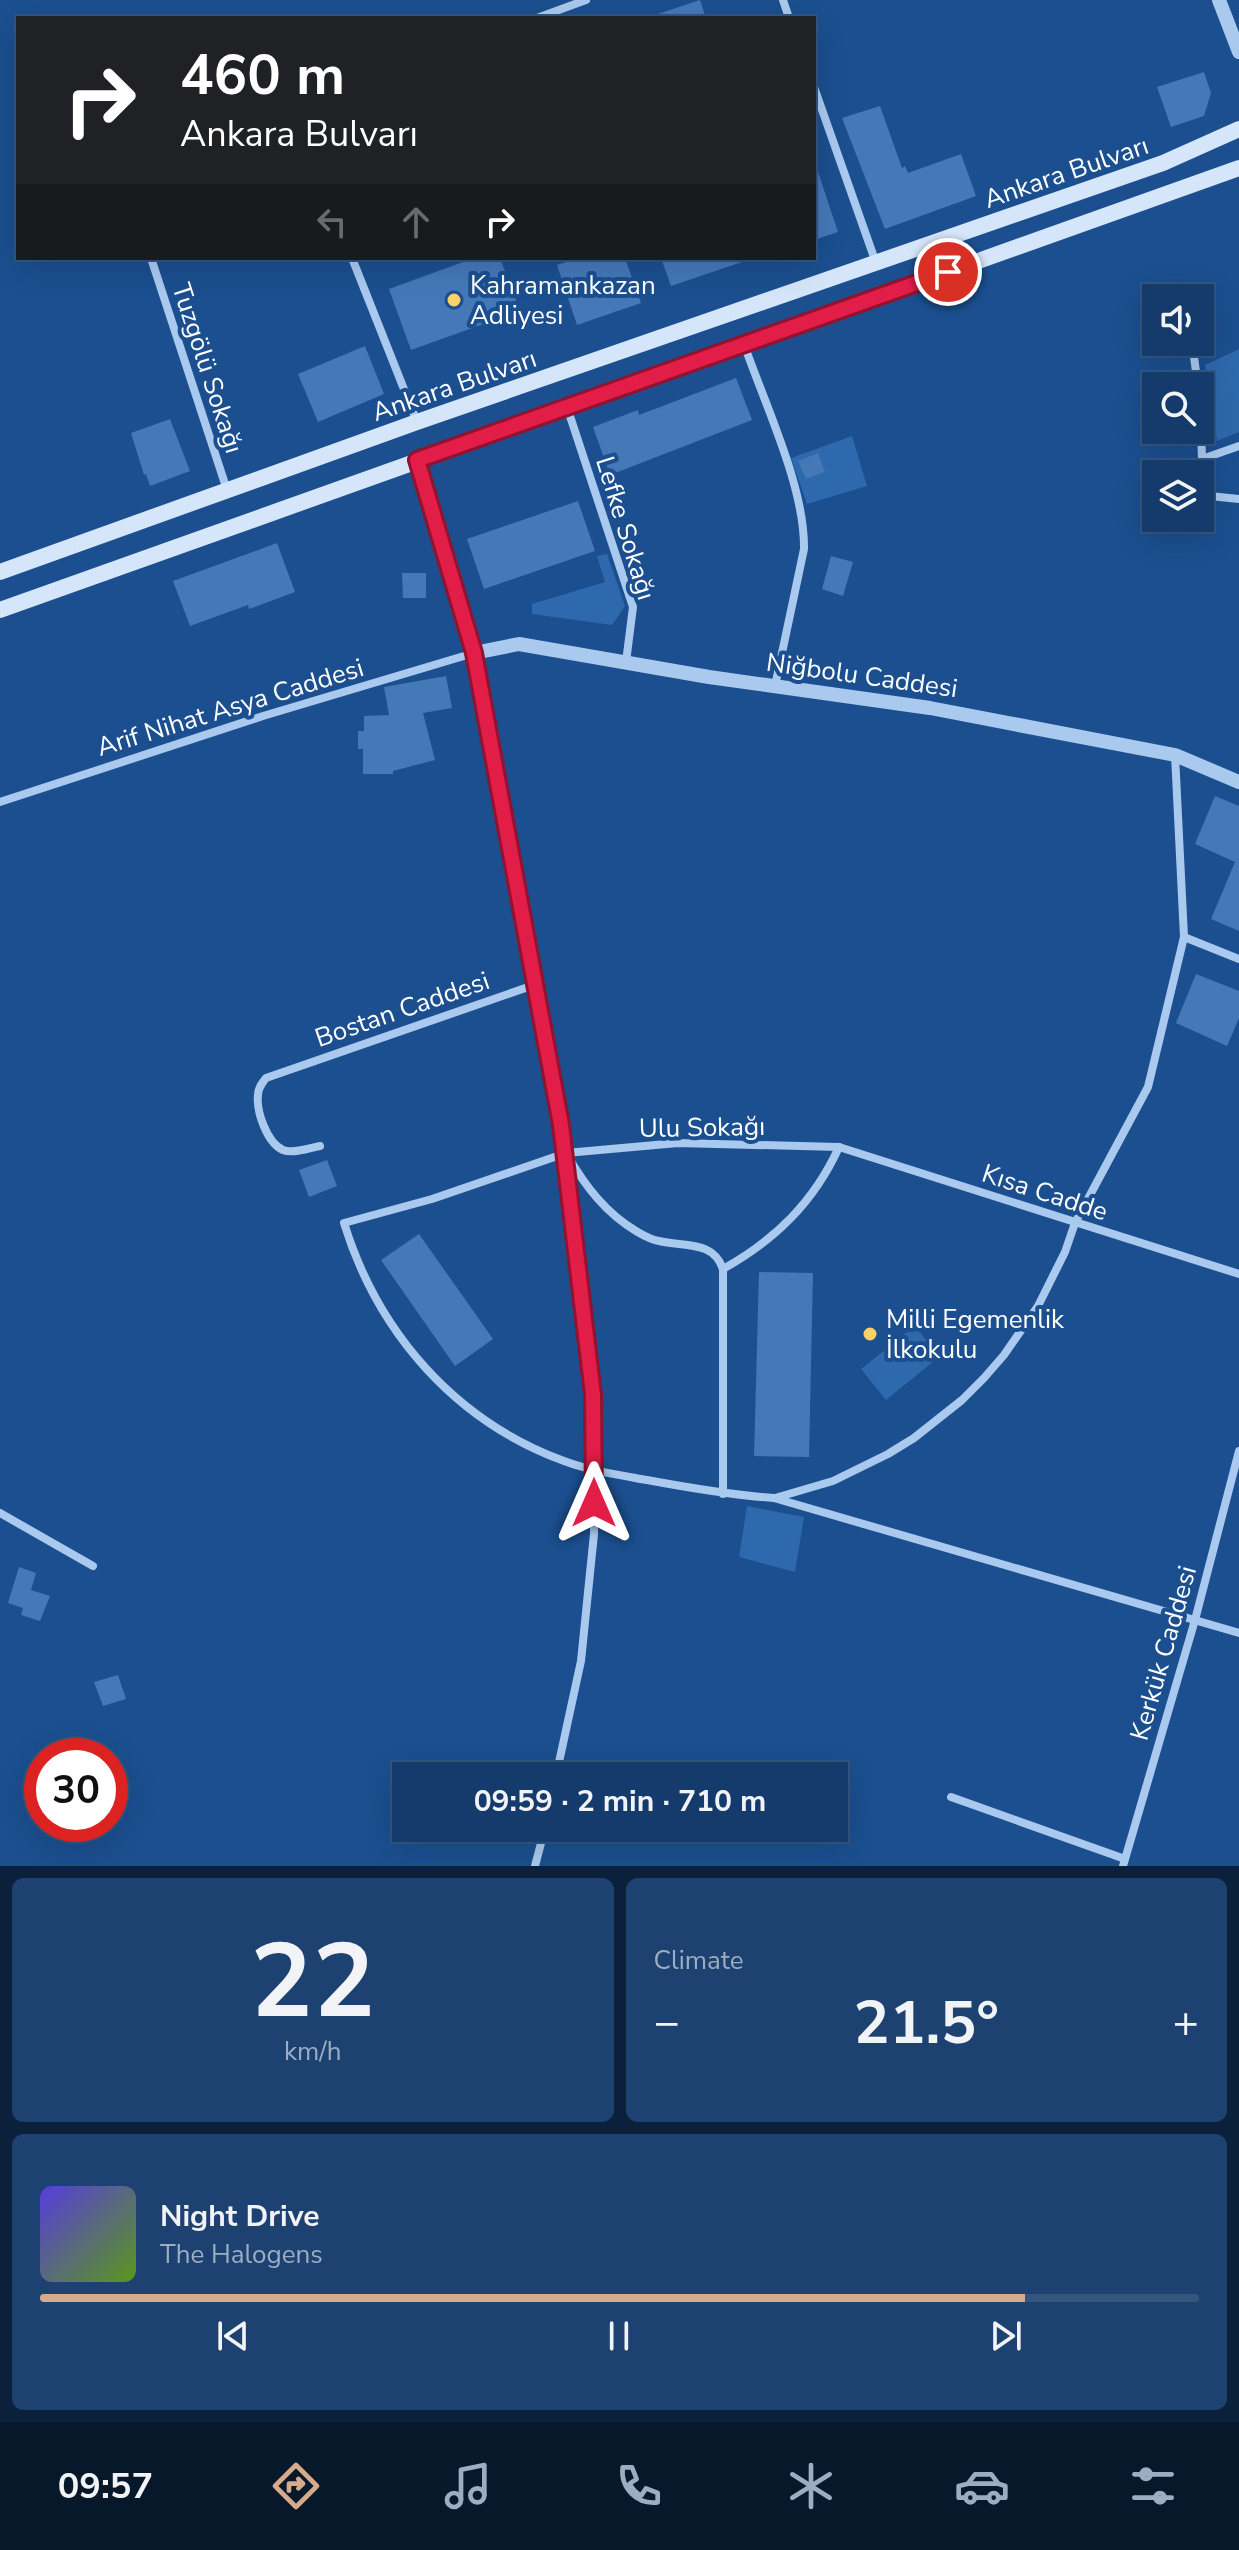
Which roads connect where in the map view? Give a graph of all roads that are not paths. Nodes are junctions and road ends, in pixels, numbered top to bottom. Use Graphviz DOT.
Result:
graph roads {
  1 [pos="586,0"];
  2 [pos="1219,0"];
  3 [pos="542,16"];
  4 [pos="1239,52"];
  5 [pos="816,93"];
  6 [pos="1239,129"];
  7 [pos="1239,168"];
  8 [pos="152,260"];
  9 [pos="353,260"];
  10 [pos="877,264"];
  11 [pos="744,344"];
  12 [pos="1194,357"];
  13 [pos="1196,372"];
  14 [pos="567,407"];
  15 [pos="417,422"];
  16 [pos="1202,444"];
  17 [pos="1239,446"];
  18 [pos="1202,459"];
  19 [pos="417,460"];
  20 [pos="228,490"];
  21 [pos="1214,496"];
  22 [pos="1239,499"];
  23 [pos="0,572"];
  24 [pos="0,610"];
  25 [pos="474,653"];
  26 [pos="626,662"];
  27 [pos="775,686"];
  28 [pos="1175,755"];
  29 [pos="1239,782"];
  30 [pos="0,802"];
  31 [pos="1184,937"];
  32 [pos="1239,959"];
  33 [pos="537,984"];
  34 [pos="320,1146"];
  35 [pos="839,1147"];
  36 [pos="566,1153"];
  37 [pos="1075,1223"];
  38 [pos="723,1269"];
  39 [pos="1239,1274"];
  40 [pos="1239,1451"];
  41 [pos="595,1471"];
  42 [pos="723,1494"];
  43 [pos="774,1498"];
  44 [pos="0,1513"];
  45 [pos="93,1566"];
  46 [pos="1195,1620"];
  47 [pos="1239,1633"];
  48 [pos="559,1762"];
  49 [pos="951,1797"];
  50 [pos="541,1842"];
  51 [pos="1124,1863"];
  52 [pos="535,1866"];
  1 -- 3 [label="street"];
  2 -- 4 [label="street"];
  5 -- 10 [label="street"];
  6 -- 10 [label="main road, Ankara Bulvarı"];
  7 -- 11 [label="main road, Ankara Bulvarı"];
  8 -- 20 [label="street, Tuzgölü Sokağı"];
  9 -- 15 [label="street"];
  10 -- 15 [label="main road, Ankara Bulvarı"];
  11 -- 14 [label="main road, Ankara Bulvarı"];
  11 -- 27 [label="street"];
  12 -- 13 [label="street"];
  14 -- 19 [label="main road, Ankara Bulvarı"];
  14 -- 26 [label="street, Lefke Sokağı"];
  15 -- 20 [label="main road, Ankara Bulvarı"];
  16 -- 18 [label="street"];
  17 -- 18 [label="street"];
  19 -- 24 [label="main road, Ankara Bulvarı"];
  19 -- 25 [label="street"];
  20 -- 23 [label="main road, Ankara Bulvarı"];
  21 -- 22 [label="street"];
  25 -- 26 [label="street, Niğbolu Caddesi"];
  25 -- 30 [label="street, Arif Nihat Asya Caddesi"];
  25 -- 33 [label="street"];
  26 -- 27 [label="street, Niğbolu Caddesi"];
  27 -- 28 [label="street, Niğbolu Caddesi"];
  28 -- 29 [label="street, Niğbolu Caddesi"];
  28 -- 31 [label="street"];
  31 -- 32 [label="street"];
  31 -- 37 [label="street"];
  33 -- 34 [label="street, Bostan Caddesi"];
  33 -- 36 [label="street"];
  35 -- 36 [label="street, Ulu Sokağı"];
  35 -- 37 [label="street, Kısa Cadde"];
  35 -- 38 [label="street"];
  36 -- 38 [label="street"];
  36 -- 41 [label="street"];
  36 -- 41 [label="street, Ulu Sokağı"];
  37 -- 39 [label="street, Kısa Cadde"];
  37 -- 43 [label="street"];
  38 -- 42 [label="street"];
  40 -- 46 [label="street, Kerkük Caddesi"];
  41 -- 42 [label="street"];
  41 -- 48 [label="street"];
  42 -- 43 [label="street"];
  43 -- 46 [label="street"];
  44 -- 45 [label="street"];
  46 -- 47 [label="street"];
  46 -- 51 [label="street, Kerkük Caddesi"];
  49 -- 51 [label="street"];
  50 -- 52 [label="street"];
}
